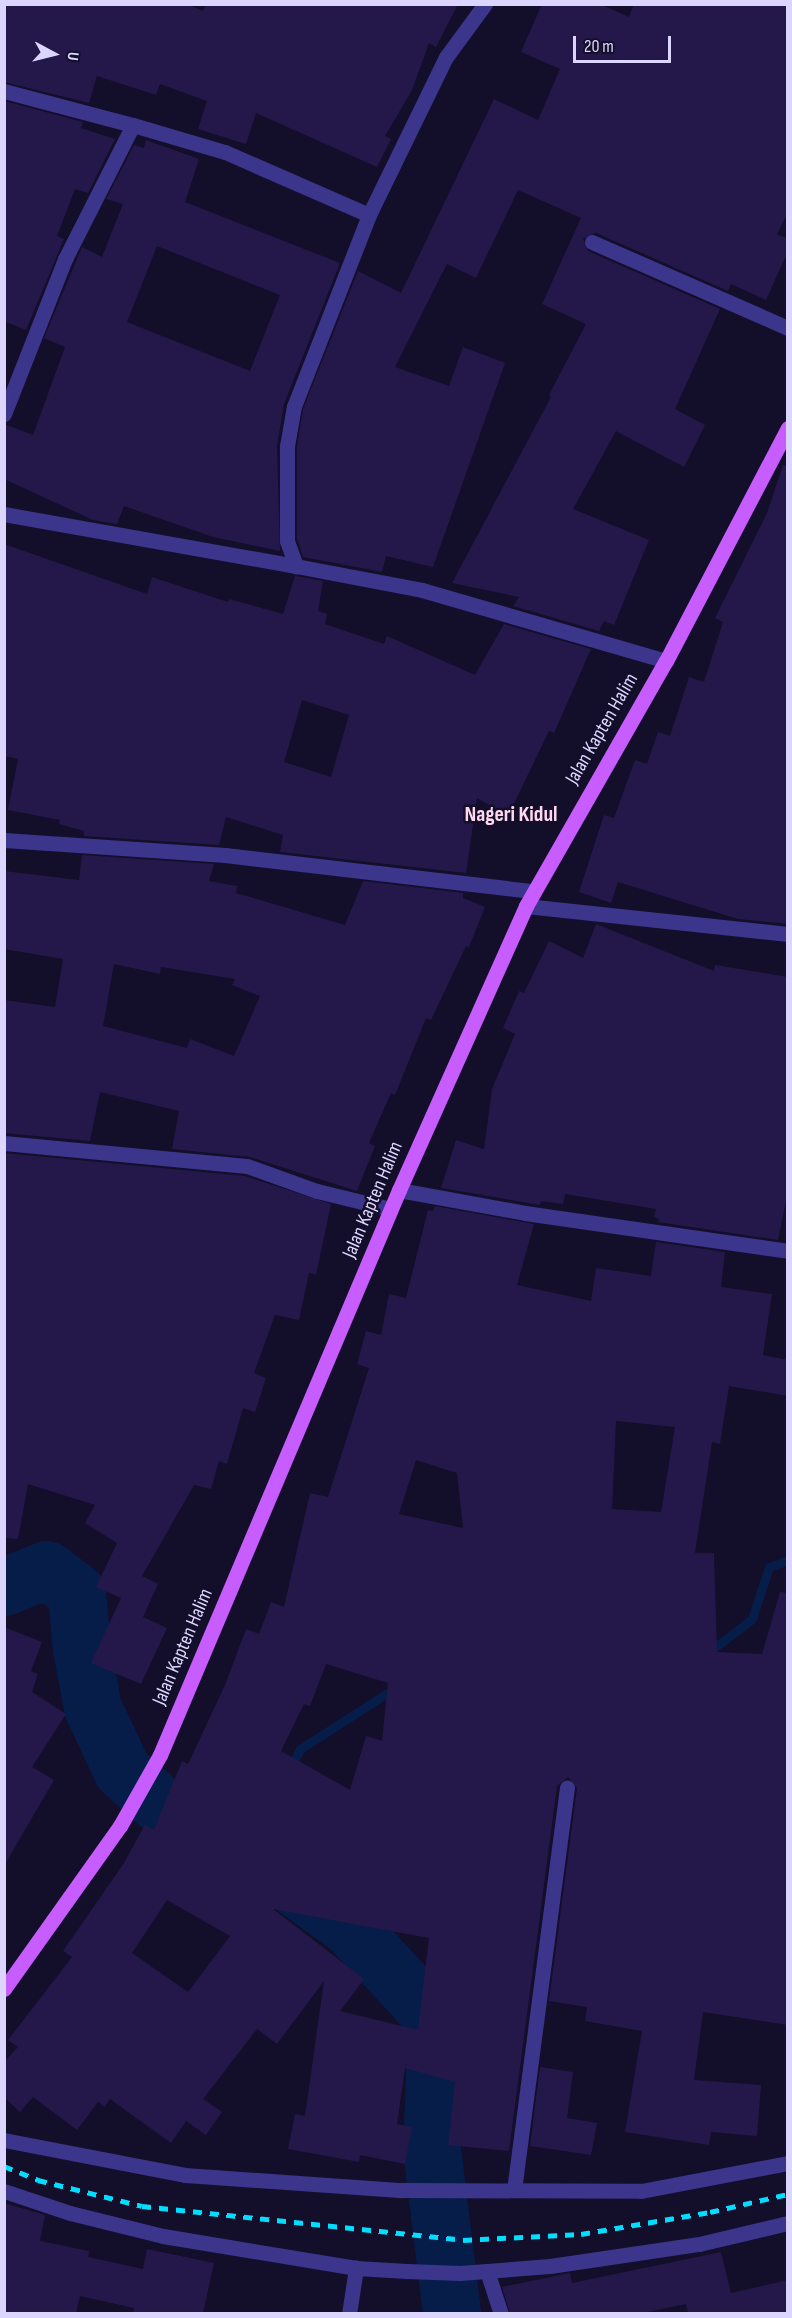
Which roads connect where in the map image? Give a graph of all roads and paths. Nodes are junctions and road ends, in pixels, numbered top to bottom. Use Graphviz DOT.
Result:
graph roads {
  1 [pos="485,4"];
  2 [pos="4,91"];
  3 [pos="133,124"];
  4 [pos="369,215"];
  5 [pos="592,242"];
  6 [pos="788,328"];
  7 [pos="4,414"];
  8 [pos="788,428"];
  9 [pos="4,514"];
  10 [pos="297,566"];
  11 [pos="666,660"];
  12 [pos="4,840"];
  13 [pos="533,891"];
  14 [pos="526,906"];
  15 [pos="788,934"];
  16 [pos="4,1143"];
  17 [pos="399,1190"];
  18 [pos="391,1209"];
  19 [pos="788,1251"];
  20 [pos="567,1787"];
  21 [pos="4,1989"];
  22 [pos="4,2140"];
  23 [pos="788,2163"];
  24 [pos="514,2190"];
  25 [pos="4,2191"];
  26 [pos="788,2223"];
  27 [pos="356,2268"];
  28 [pos="487,2271"];
  29 [pos="349,2313"];
  30 [pos="501,2313"];
  1 -- 4 [label="street"];
  2 -- 3 [label="street"];
  3 -- 4 [label="street"];
  3 -- 7 [label="street"];
  4 -- 10 [label="street"];
  5 -- 6 [label="street"];
  8 -- 11 [label="main road, Jalan Kapten Halim"];
  9 -- 10 [label="street"];
  10 -- 11 [label="street"];
  11 -- 13 [label="main road, Jalan Kapten Halim"];
  12 -- 13 [label="street"];
  13 -- 14 [label="main road, Jalan Kapten Halim"];
  14 -- 15 [label="street"];
  14 -- 17 [label="main road, Jalan Kapten Halim"];
  16 -- 18 [label="street"];
  17 -- 18 [label="main road, Jalan Kapten Halim"];
  17 -- 19 [label="street"];
  18 -- 21 [label="main road, Jalan Kapten Halim"];
  20 -- 24 [label="street"];
  22 -- 24 [label="street"];
  23 -- 24 [label="street"];
  25 -- 27 [label="street"];
  26 -- 28 [label="street"];
  27 -- 28 [label="street"];
  27 -- 29 [label="street"];
  28 -- 30 [label="street"];
}
